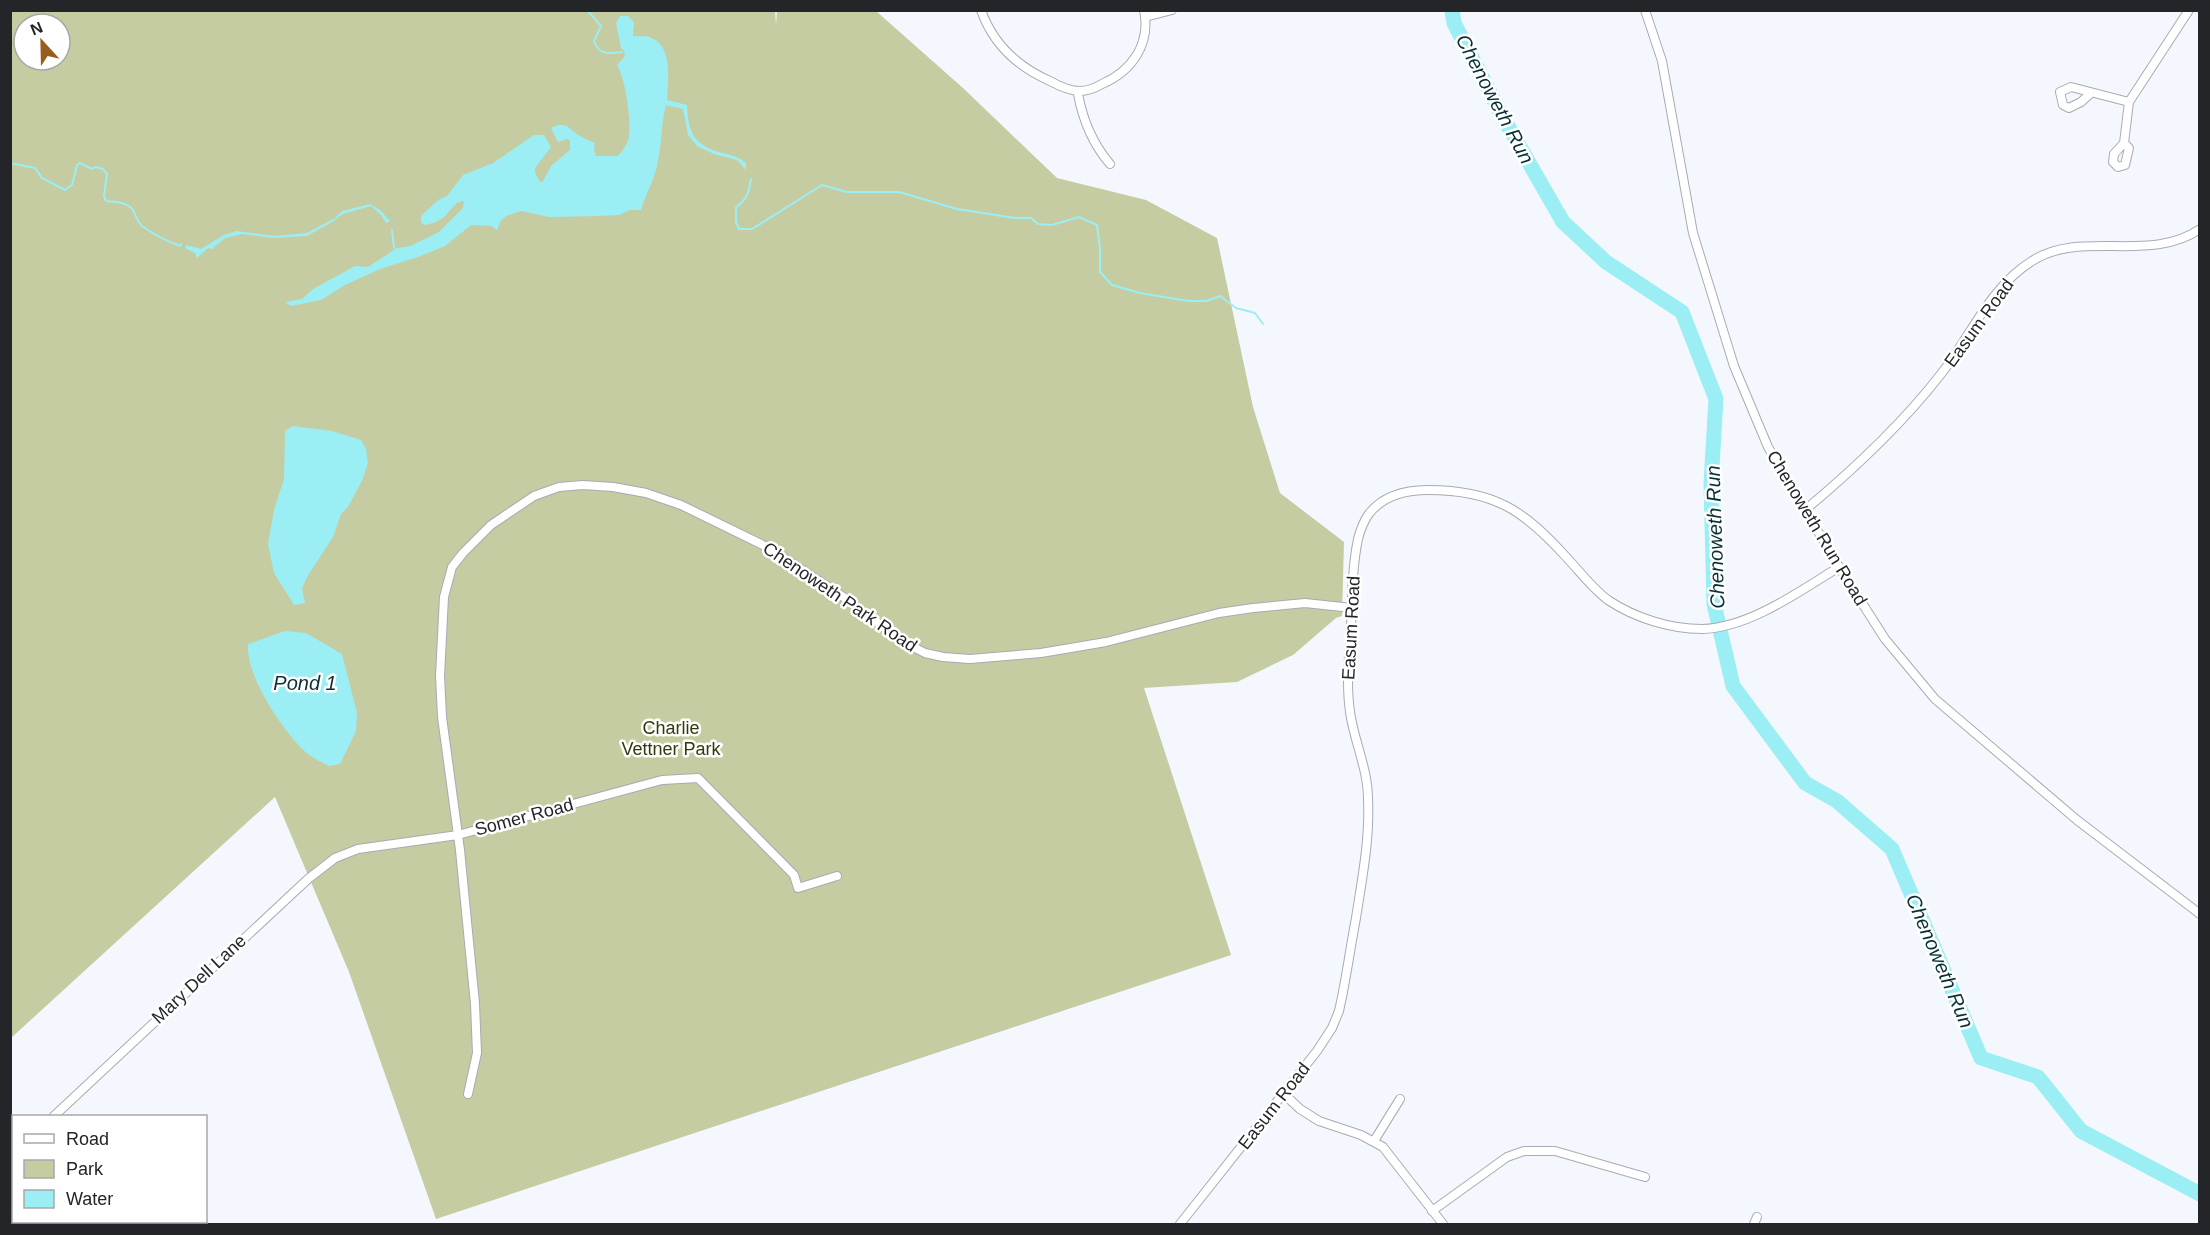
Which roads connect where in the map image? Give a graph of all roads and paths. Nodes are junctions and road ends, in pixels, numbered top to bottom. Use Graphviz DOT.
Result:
graph roads {
  1 [pos="981,10"];
  2 [pos="1172,10"];
  3 [pos="1645,10"];
  4 [pos="2188,11"];
  5 [pos="1145,14"];
  6 [pos="1080,91"];
  7 [pos="2091,93"];
  8 [pos="2129,102"];
  9 [pos="2124,143"];
  10 [pos="1110,164"];
  11 [pos="2199,229"];
  12 [pos="1806,510"];
  13 [pos="1839,567"];
  14 [pos="1352,608"];
  15 [pos="458,835"];
  16 [pos="350,851"];
  17 [pos="837,876"];
  18 [pos="2199,914"];
  19 [pos="468,1094"];
  20 [pos="1284,1094"];
  21 [pos="1400,1099"];
  22 [pos="55,1115"];
  23 [pos="1374,1141"];
  24 [pos="1645,1177"];
  25 [pos="1432,1211"];
  26 [pos="1180,1224"];
  27 [pos="1443,1224"];
  1 -- 6 [label="street"];
  2 -- 5 [label="street"];
  3 -- 12 [label="street, Chenoweth Run Road"];
  4 -- 8 [label="street"];
  5 -- 6 [label="street"];
  6 -- 10 [label="street"];
  7 -- 8 [label="street"];
  8 -- 9 [label="street"];
  11 -- 12 [label="street, Easum Road"];
  12 -- 13 [label="street, Chenoweth Run Road"];
  13 -- 14 [label="street, Easum Road"];
  13 -- 18 [label="street, Chenoweth Run Road"];
  14 -- 15 [label="street, Chenoweth Park Road"];
  14 -- 20 [label="street, Easum Road"];
  15 -- 16 [label="street, Somer Road"];
  15 -- 17 [label="street, Somer Road"];
  15 -- 19 [label="street, Chenoweth Park Road"];
  16 -- 22 [label="street, Mary Dell Lane"];
  20 -- 23 [label="street"];
  20 -- 26 [label="street, Easum Road"];
  21 -- 23 [label="street"];
  23 -- 25 [label="street"];
  24 -- 25 [label="street"];
  25 -- 27 [label="street"];
}
